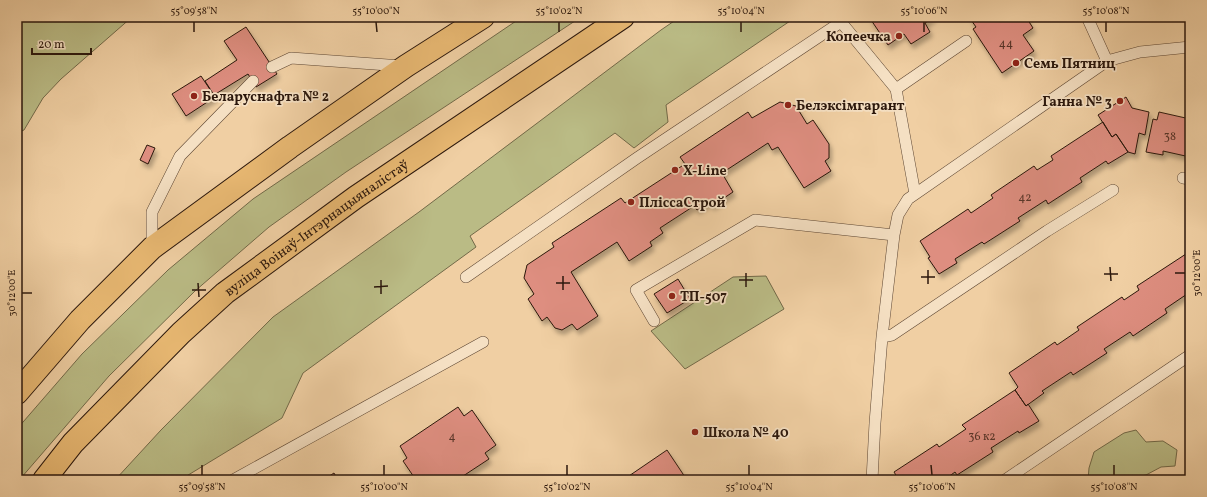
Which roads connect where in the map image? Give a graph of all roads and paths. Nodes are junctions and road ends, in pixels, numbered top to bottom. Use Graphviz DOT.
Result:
graph roads {
  1 [pos="483,17"];
  2 [pos="624,17"];
  3 [pos="1087,17"];
  4 [pos="966,41"];
  5 [pos="1190,48"];
  6 [pos="1107,61"];
  7 [pos="406,66"];
  8 [pos="272,67"];
  9 [pos="253,81"];
  10 [pos="896,89"];
  11 [pos="1113,190"];
  12 [pos="915,194"];
  13 [pos="894,235"];
  14 [pos="152,248"];
  15 [pos="466,277"];
  16 [pos="654,321"];
  17 [pos="882,337"];
  18 [pos="483,342"];
  19 [pos="1190,355"];
  20 [pos="17,393"];
  21 [pos="44,480"];
  22 [pos="233,480"];
  23 [pos="872,480"];
  24 [pos="1005,480"];
  1 -- 7 [label="main road"];
  2 -- 21 [label="main road, вуліца Воінаў-Інтэрнацыяналістаў"];
  3 -- 6 [label="lane"];
  4 -- 10 [label="lane"];
  5 -- 6 [label="lane"];
  6 -- 12 [label="lane"];
  7 -- 8 [label="lane"];
  7 -- 14 [label="main road"];
  9 -- 14 [label="lane"];
  10 -- 12 [label="lane"];
  10 -- 15 [label="lane"];
  11 -- 17 [label="lane"];
  12 -- 13 [label="lane"];
  13 -- 16 [label="lane"];
  13 -- 17 [label="lane"];
  14 -- 20 [label="main road"];
  17 -- 23 [label="lane"];
  18 -- 22 [label="lane"];
  19 -- 24 [label="lane"];
}
